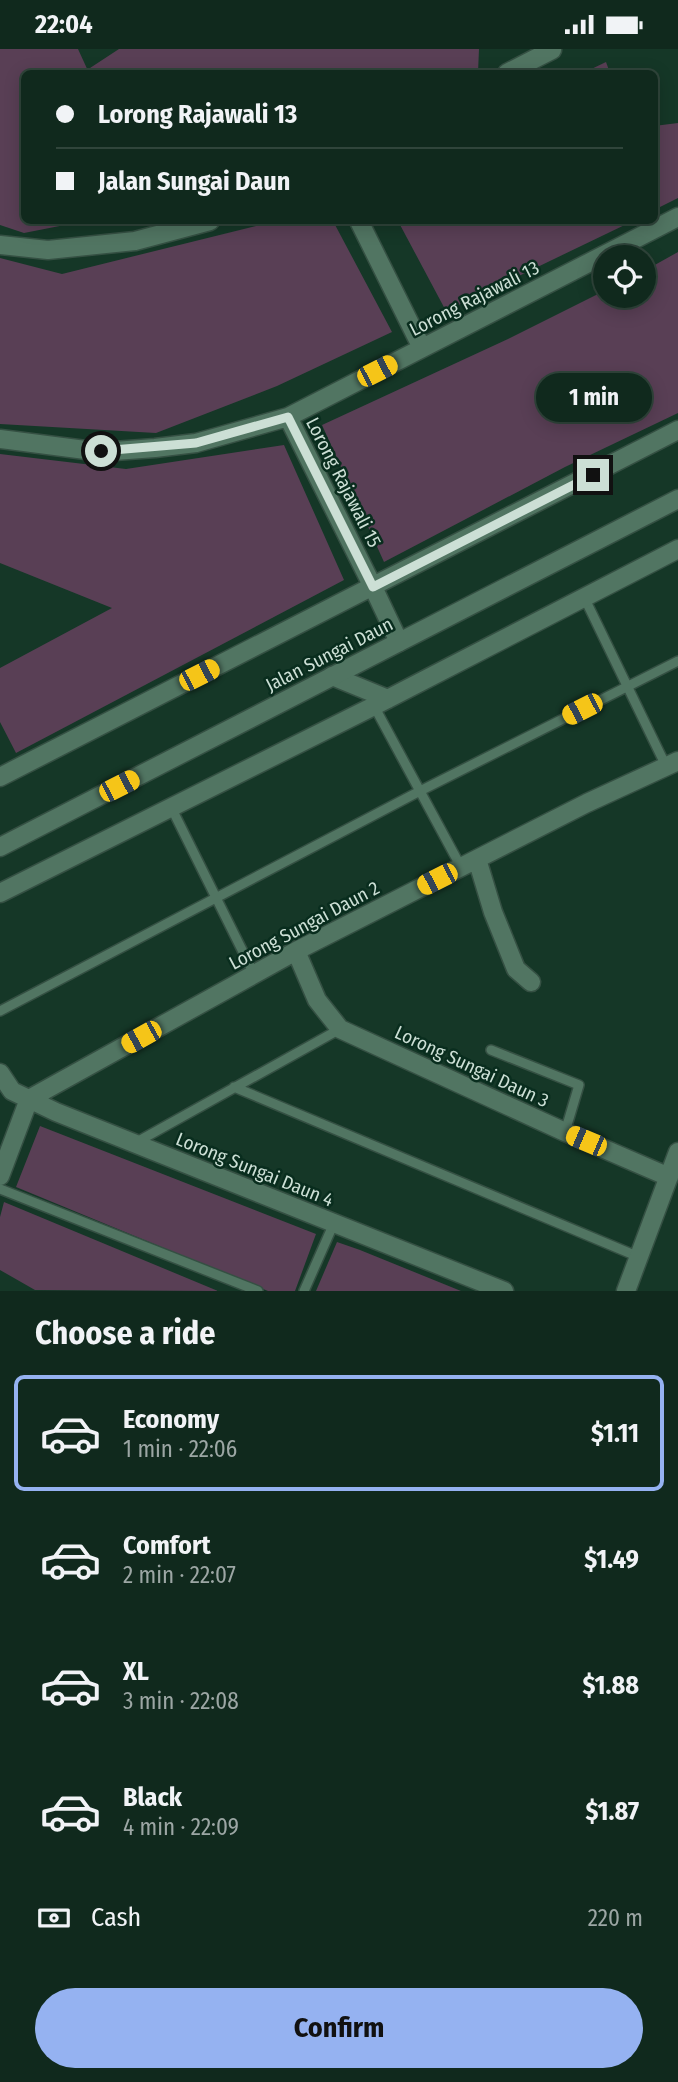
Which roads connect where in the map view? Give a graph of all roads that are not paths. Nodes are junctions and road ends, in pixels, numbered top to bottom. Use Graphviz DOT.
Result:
graph roads {
  1 [pos="552,50"];
  2 [pos="512,70"];
  3 [pos="678,217"];
  4 [pos="199,224"];
  5 [pos="360,224"];
  6 [pos="0,245"];
  7 [pos="422,348"];
  8 [pos="288,417"];
  9 [pos="678,431"];
  10 [pos="0,439"];
  11 [pos="678,499"];
  12 [pos="678,549"];
  13 [pos="373,587"];
  14 [pos="584,597"];
  15 [pos="399,642"];
  16 [pos="678,661"];
  17 [pos="332,676"];
  18 [pos="629,686"];
  19 [pos="381,702"];
  20 [pos="672,763"];
  21 [pos="0,777"];
  22 [pos="420,791"];
  23 [pos="171,807"];
  24 [pos="0,847"];
  25 [pos="469,863"];
  26 [pos="0,893"];
  27 [pos="215,898"];
  28 [pos="296,951"];
  29 [pos="254,974"];
  30 [pos="531,982"];
  31 [pos="0,1011"];
  32 [pos="340,1029"];
  33 [pos="491,1050"];
  34 [pos="0,1073"];
  35 [pos="234,1087"];
  36 [pos="29,1099"];
  37 [pos="565,1132"];
  38 [pos="135,1143"];
  39 [pos="678,1152"];
  40 [pos="0,1176"];
  41 [pos="669,1177"];
  42 [pos="0,1189"];
  43 [pos="334,1223"];
  44 [pos="639,1257"];
  45 [pos="258,1291"];
  46 [pos="304,1291"];
  47 [pos="504,1291"];
  48 [pos="626,1291"];
  1 -- 2 [label="street"];
  3 -- 7 [label="street, Lorong Rajawali 13"];
  4 -- 6 [label="street"];
  5 -- 7 [label="street"];
  7 -- 8 [label="street, Lorong Rajawali 13"];
  8 -- 10 [label="street, Lorong Rajawali 13"];
  8 -- 13 [label="street, Lorong Rajawali 15"];
  9 -- 13 [label="street, Jalan Sungai Daun"];
  11 -- 15 [label="street, Jalan Sungai Daun"];
  12 -- 14 [label="street"];
  13 -- 15 [label="street, Lorong Rajawali 15"];
  13 -- 21 [label="street, Jalan Sungai Daun"];
  14 -- 18 [label="lane"];
  14 -- 19 [label="street"];
  15 -- 17 [label="street, Jalan Sungai Daun"];
  16 -- 18 [label="lane"];
  17 -- 19 [label="street"];
  17 -- 24 [label="street, Jalan Sungai Daun"];
  18 -- 20 [label="lane"];
  18 -- 22 [label="lane"];
  19 -- 22 [label="lane"];
  19 -- 23 [label="street"];
  20 -- 25 [label="street, Lorong Sungai Daun 2"];
  22 -- 25 [label="lane"];
  22 -- 27 [label="lane"];
  23 -- 26 [label="street"];
  23 -- 27 [label="lane"];
  25 -- 28 [label="street, Lorong Sungai Daun 2"];
  25 -- 30 [label="street"];
  27 -- 29 [label="lane"];
  27 -- 31 [label="lane"];
  28 -- 29 [label="street, Lorong Sungai Daun 2"];
  28 -- 32 [label="street, Lorong Sungai Daun 3"];
  29 -- 36 [label="street, Lorong Sungai Daun 2"];
  32 -- 35 [label="lane"];
  32 -- 37 [label="street, Lorong Sungai Daun 3"];
  33 -- 37 [label="lane"];
  34 -- 36 [label="street, Lorong Sungai Daun 4"];
  35 -- 38 [label="lane"];
  35 -- 44 [label="lane"];
  36 -- 38 [label="street, Lorong Sungai Daun 4"];
  36 -- 40 [label="street"];
  37 -- 41 [label="street, Lorong Sungai Daun 3"];
  38 -- 43 [label="street, Lorong Sungai Daun 4"];
  39 -- 41 [label="street"];
  41 -- 44 [label="street"];
  42 -- 45 [label="lane"];
  43 -- 46 [label="lane"];
  43 -- 47 [label="street, Lorong Sungai Daun 4"];
  44 -- 48 [label="street"];
}
